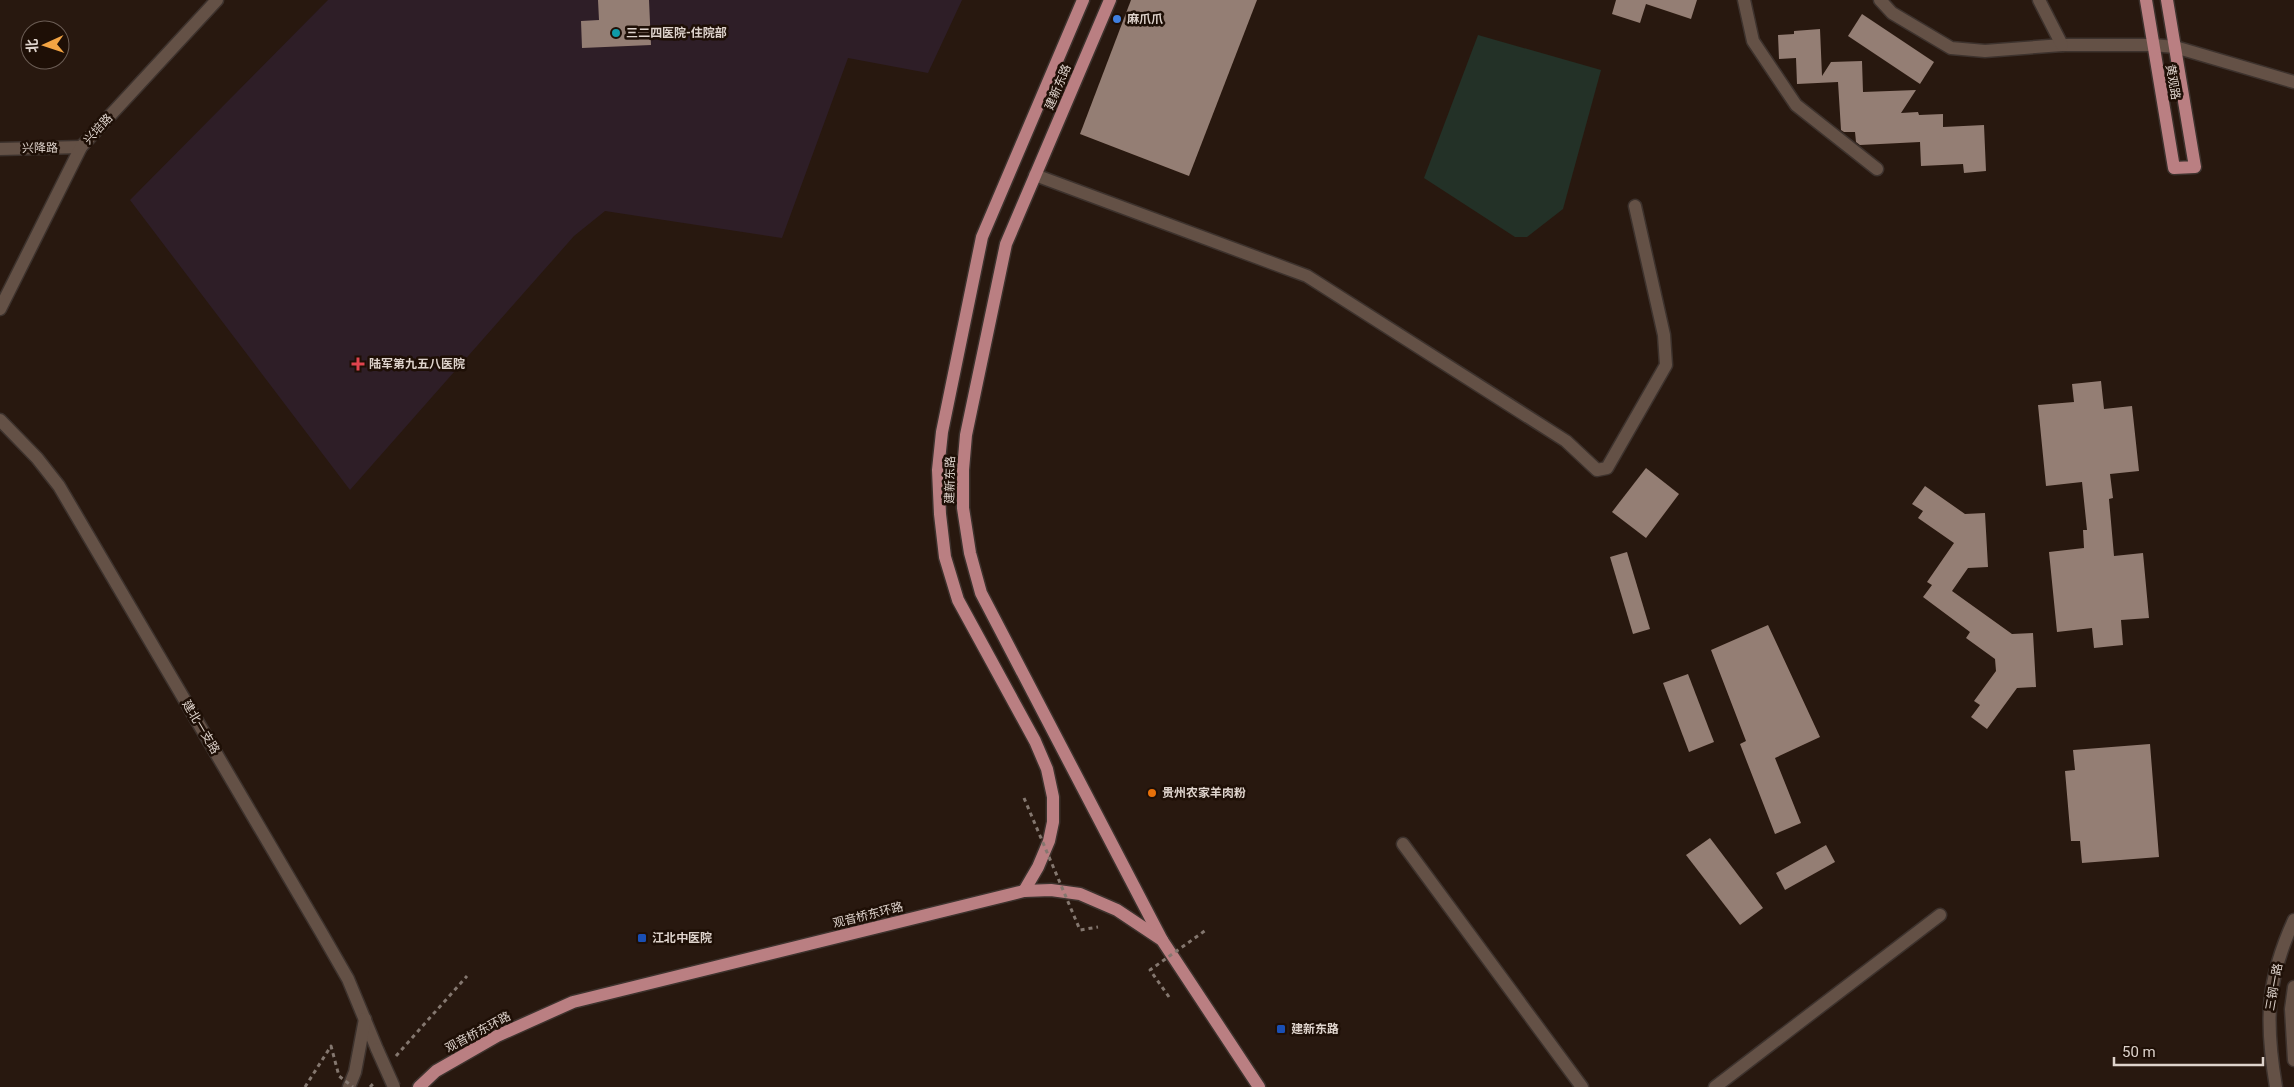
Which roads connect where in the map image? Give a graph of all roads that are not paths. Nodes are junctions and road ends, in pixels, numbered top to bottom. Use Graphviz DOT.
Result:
graph roads {
  1 [pos="216,0"];
  2 [pos="1083,0"];
  3 [pos="1110,0"];
  4 [pos="1744,0"];
  5 [pos="1880,0"];
  6 [pos="2040,0"];
  7 [pos="2146,0"];
  8 [pos="2166,0"];
  9 [pos="2062,45"];
  10 [pos="2153,45"];
  11 [pos="2175,47"];
  12 [pos="2294,82"];
  13 [pos="0,148"];
  14 [pos="81,148"];
  15 [pos="1877,169"];
  16 [pos="1035,175"];
  17 [pos="1635,206"];
  18 [pos="0,308"];
  19 [pos="0,420"];
  20 [pos="1403,844"];
  21 [pos="1024,891"];
  22 [pos="1940,915"];
  23 [pos="2294,920"];
  24 [pos="1162,940"];
  25 [pos="2294,988"];
  26 [pos="366,1019"];
  27 [pos="2294,1060"];
  28 [pos="349,1087"];
  29 [pos="394,1087"];
  30 [pos="419,1087"];
  31 [pos="1259,1087"];
  32 [pos="1582,1087"];
  33 [pos="1715,1087"];
  34 [pos="2276,1087"];
  1 -- 14 [label="street, 兴培路"];
  2 -- 21 [label="main road, 建新东路"];
  3 -- 16 [label="main road, 建新东路"];
  4 -- 15 [label="street"];
  5 -- 9 [label="street"];
  6 -- 9 [label="street"];
  7 -- 10 [label="main road, 黄观路"];
  8 -- 11 [label="main road, 黄观路"];
  9 -- 10 [label="street"];
  10 -- 11 [label="street"];
  10 -- 11 [label="main road, 黄观路"];
  11 -- 12 [label="street"];
  13 -- 14 [label="street, 兴降路"];
  14 -- 18 [label="street, 兴培路"];
  16 -- 17 [label="street"];
  16 -- 24 [label="main road, 建新东路"];
  19 -- 26 [label="street, 建北一支路"];
  20 -- 32 [label="street"];
  21 -- 24 [label="main road, 观音桥东环路"];
  21 -- 30 [label="main road, 观音桥东环路"];
  22 -- 33 [label="street"];
  23 -- 34 [label="street, 三钢一路"];
  24 -- 31 [label="main road, 观音桥东环路"];
  25 -- 27 [label="street, 三钢一路"];
  26 -- 28 [label="street"];
  26 -- 29 [label="street, 建北一支路, bridge"];
}
